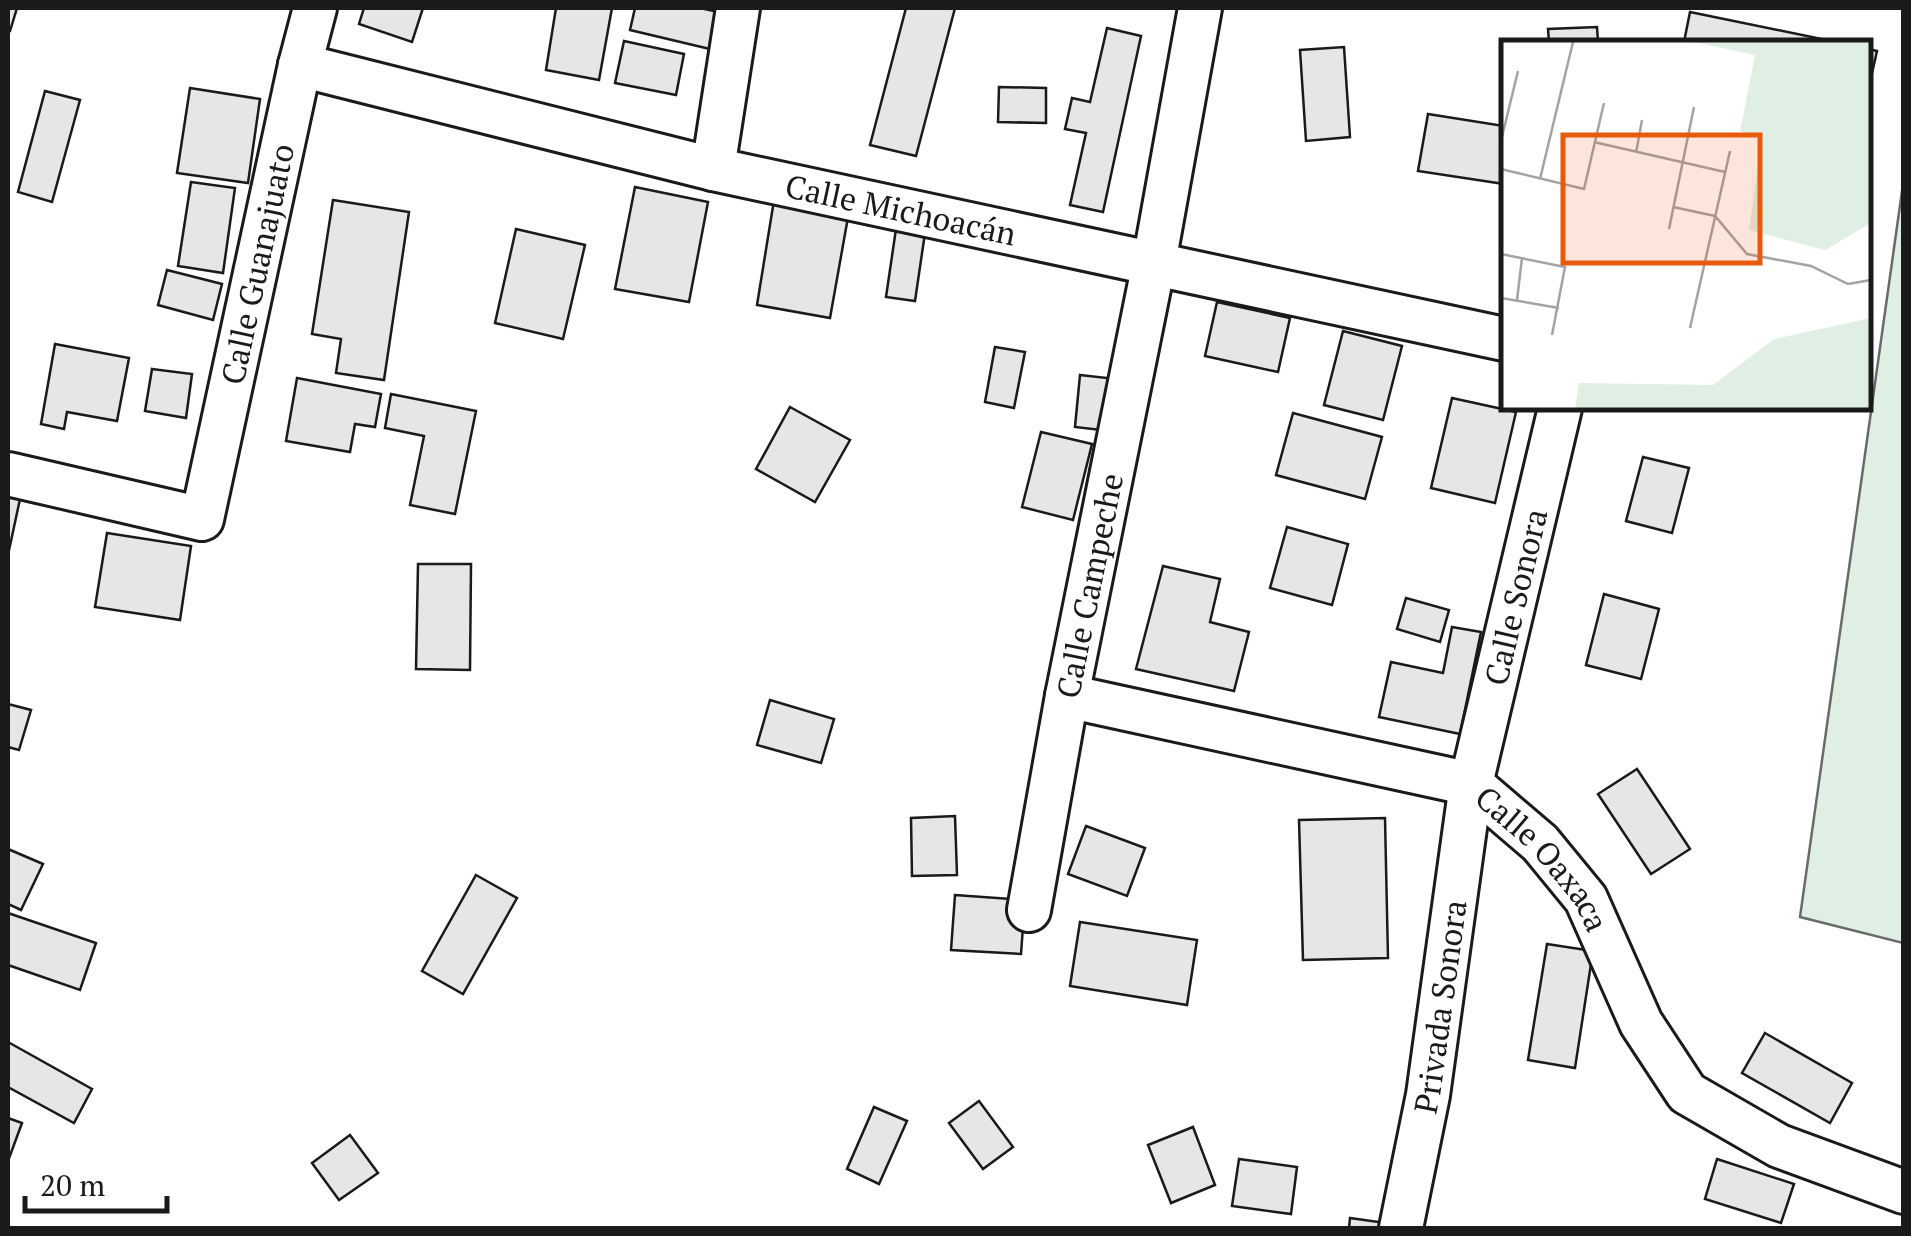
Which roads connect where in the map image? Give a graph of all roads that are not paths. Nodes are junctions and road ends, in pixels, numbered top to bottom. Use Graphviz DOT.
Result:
graph roads {
  1 [pos="315,8"];
  2 [pos="738,8"];
  3 [pos="1200,8"];
  4 [pos="300,64"];
  5 [pos="713,169"];
  6 [pos="1154,262"];
  7 [pos="1501,337"];
  8 [pos="1560,410"];
  9 [pos="8,474"];
  10 [pos="1067,696"];
  11 [pos="1471,784"];
  12 [pos="1029,910"];
  13 [pos="1904,1192"];
  14 [pos="1401,1228"];
  1 -- 4 [label="street, Calle Guanajuato"];
  2 -- 5 [label="street"];
  3 -- 6 [label="street, Calle Campeche"];
  4 -- 5 [label="street, Calle Michoacán"];
  4 -- 9 [label="street, Calle Guanajuato"];
  5 -- 6 [label="street, Calle Michoacán"];
  6 -- 7 [label="street, Calle Michoacán"];
  6 -- 10 [label="street, Calle Campeche"];
  8 -- 11 [label="street, Calle Sonora"];
  10 -- 11 [label="street, Calle Oaxaca"];
  10 -- 12 [label="street, Calle Campeche"];
  11 -- 13 [label="street, Calle Oaxaca"];
  11 -- 14 [label="street, Privada Sonora"];
}
